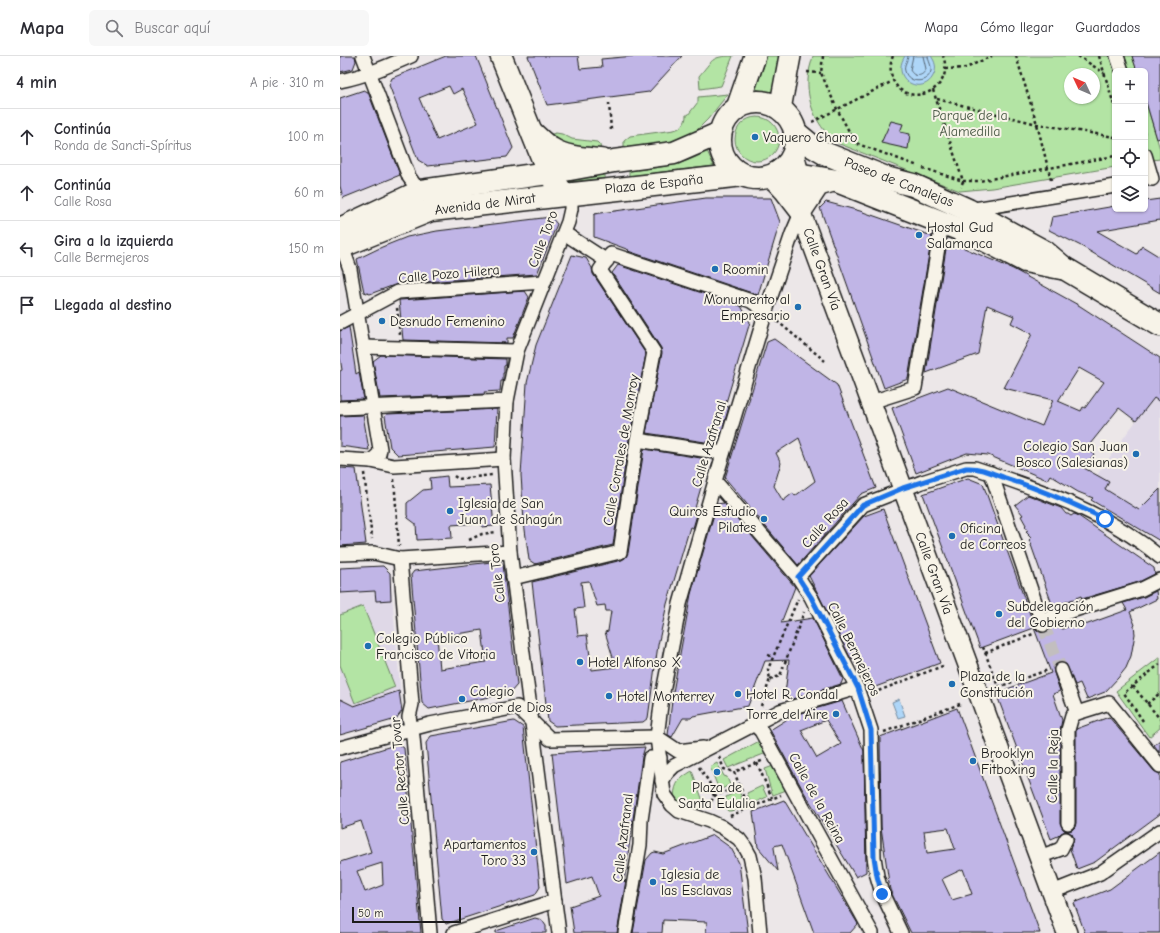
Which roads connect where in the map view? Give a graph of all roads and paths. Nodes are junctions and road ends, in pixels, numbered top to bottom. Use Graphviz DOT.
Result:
graph roads {
  1 [pos="363,56"];
  2 [pos="411,56"];
  3 [pos="502,56"];
  4 [pos="755,56"];
  5 [pos="790,56"];
  6 [pos="823,56"];
  7 [pos="893,56"];
  8 [pos="943,56"];
  9 [pos="992,56"];
  10 [pos="1016,56"];
  11 [pos="1078,56"];
  12 [pos="1099,56"];
  13 [pos="1117,56"];
  14 [pos="1121,68"];
  15 [pos="945,69"];
  16 [pos="807,72"];
  17 [pos="370,73"];
  18 [pos="821,73"];
  19 [pos="1104,74"];
  20 [pos="340,81"];
  21 [pos="894,81"];
  22 [pos="933,90"];
  23 [pos="937,99"];
  24 [pos="609,103"];
  25 [pos="1114,104"];
  26 [pos="737,108"];
  27 [pos="780,109"];
  28 [pos="837,109"];
  29 [pos="1037,124"];
  30 [pos="611,130"];
  31 [pos="720,133"];
  32 [pos="533,136"];
  33 [pos="800,136"];
  34 [pos="1112,136"];
  35 [pos="1112,157"];
  36 [pos="614,161"];
  37 [pos="1148,165"];
  38 [pos="1048,168"];
  39 [pos="548,173"];
  40 [pos="783,174"];
  41 [pos="742,175"];
  42 [pos="515,178"];
  43 [pos="1152,179"];
  44 [pos="963,180"];
  45 [pos="1051,180"];
  46 [pos="837,181"];
  47 [pos="1112,186"];
  48 [pos="421,191"];
  49 [pos="568,194"];
  50 [pos="976,207"];
  51 [pos="801,213"];
  52 [pos="935,220"];
  53 [pos="564,233"];
  54 [pos="341,235"];
  55 [pos="607,261"];
  56 [pos="1064,268"];
  57 [pos="543,282"];
  58 [pos="396,294"];
  59 [pos="766,311"];
  60 [pos="357,313"];
  61 [pos="340,323"];
  62 [pos="1160,325"];
  63 [pos="400,329"];
  64 [pos="363,347"];
  65 [pos="517,351"];
  66 [pos="825,360"];
  67 [pos="507,401"];
  68 [pos="871,402"];
  69 [pos="373,406"];
  70 [pos="340,408"];
  71 [pos="637,440"];
  72 [pos="723,453"];
  73 [pos="340,459"];
  74 [pos="504,459"];
  75 [pos="367,465"];
  76 [pos="394,466"];
  77 [pos="990,473"];
  78 [pos="489,475"];
  79 [pos="478,477"];
  80 [pos="715,481"];
  81 [pos="903,488"];
  82 [pos="494,532"];
  83 [pos="482,534"];
  84 [pos="510,552"];
  85 [pos="374,553"];
  86 [pos="340,554"];
  87 [pos="1160,557"];
  88 [pos="400,559"];
  89 [pos="798,577"];
  90 [pos="513,578"];
  91 [pos="1160,580"];
  92 [pos="805,596"];
  93 [pos="1040,626"];
  94 [pos="983,647"];
  95 [pos="985,653"];
  96 [pos="768,655"];
  97 [pos="773,657"];
  98 [pos="1160,664"];
  99 [pos="945,665"];
  100 [pos="1056,670"];
  101 [pos="770,680"];
  102 [pos="1133,686"];
  103 [pos="998,687"];
  104 [pos="862,692"];
  105 [pos="1000,692"];
  106 [pos="1124,693"];
  107 [pos="1160,693"];
  108 [pos="960,704"];
  109 [pos="1147,704"];
  110 [pos="1077,713"];
  111 [pos="1160,719"];
  112 [pos="533,723"];
  113 [pos="754,724"];
  114 [pos="412,729"];
  115 [pos="883,732"];
  116 [pos="657,737"];
  117 [pos="712,747"];
  118 [pos="340,748"];
  119 [pos="775,756"];
  120 [pos="660,758"];
  121 [pos="756,763"];
  122 [pos="1160,766"];
  123 [pos="698,767"];
  124 [pos="734,772"];
  125 [pos="662,781"];
  126 [pos="739,786"];
  127 [pos="793,790"];
  128 [pos="714,796"];
  129 [pos="772,798"];
  130 [pos="709,806"];
  131 [pos="749,808"];
  132 [pos="1068,823"];
  133 [pos="722,827"];
  134 [pos="1160,831"];
  135 [pos="1066,839"];
  136 [pos="1039,857"];
  137 [pos="1052,892"];
  138 [pos="555,901"];
  139 [pos="869,931"];
  140 [pos="430,933"];
  141 [pos="454,933"];
  142 [pos="559,933"];
  143 [pos="625,933"];
  144 [pos="760,933"];
  145 [pos="901,933"];
  146 [pos="1067,933"];
  1 -- 17 [label="street"];
  2 -- 17 [label="street"];
  3 -- 32 [label="main road"];
  4 -- 26 [label="main road"];
  5 -- 27 [label="main road"];
  6 -- 18 [label="path"];
  7 -- 21 [label="path"];
  8 -- 15 [label="path"];
  9 -- 15 [label="path"];
  10 -- 29 [label="path"];
  11 -- 19 [label="path"];
  12 -- 19 [label="path"];
  13 -- 14 [label="street"];
  15 -- 22 [label="path"];
  16 -- 18 [label="path"];
  17 -- 20 [label="street"];
  17 -- 48 [label="street"];
  18 -- 28 [label="path"];
  19 -- 25 [label="path"];
  21 -- 22 [label="path"];
  21 -- 28 [label="path"];
  22 -- 23 [label="path"];
  23 -- 29 [label="path"];
  23 -- 44 [label="path"];
  24 -- 30 [label="path"];
  26 -- 27 [label="highway"];
  26 -- 31 [label="highway"];
  27 -- 33 [label="highway"];
  28 -- 33 [label="path"];
  28 -- 44 [label="path"];
  29 -- 34 [label="path"];
  29 -- 38 [label="path"];
  31 -- 36 [label="highway, Plaza de España"];
  31 -- 41 [label="highway"];
  32 -- 36 [label="main road"];
  32 -- 39 [label="main road"];
  32 -- 42 [label="main road"];
  33 -- 40 [label="highway"];
  33 -- 50 [label="highway, Paseo de Canalejas"];
  35 -- 38 [label="path"];
  36 -- 39 [label="highway, Plaza de España"];
  37 -- 43 [label="street"];
  38 -- 44 [label="path"];
  38 -- 45 [label="path"];
  39 -- 42 [label="highway, Avenida de Mirat"];
  39 -- 49 [label="main road"];
  40 -- 41 [label="highway, Plaza de España"];
  40 -- 46 [label="highway, Paseo de Canalejas"];
  40 -- 51 [label="main road, Calle Gran Vía"];
  40 -- 51 [label="main road, Calle Gran Vía"];
  41 -- 49 [label="highway, Plaza de España"];
  42 -- 48 [label="highway, Avenida de Mirat"];
  44 -- 50 [label="path"];
  46 -- 51 [label="main road, Calle Gran Vía"];
  46 -- 52 [label="highway, Paseo de Canalejas"];
  47 -- 50 [label="street"];
  48 -- 54 [label="highway, Avenida de Mirat"];
  49 -- 53 [label="street, Calle Toro"];
  49 -- 54 [label="highway, Avenida de Mirat"];
  50 -- 52 [label="street"];
  50 -- 56 [label="highway, Paseo de Canalejas"];
  51 -- 59 [label="street, Calle Azafranal"];
  51 -- 68 [label="main road, Calle Gran Vía"];
  52 -- 56 [label="highway, Paseo de Canalejas"];
  52 -- 68 [label="street"];
  53 -- 55 [label="street"];
  53 -- 57 [label="street, Calle Toro"];
  54 -- 60 [label="street"];
  55 -- 59 [label="street"];
  55 -- 71 [label="street, Calle Corrales de Monroy"];
  56 -- 62 [label="highway, Paseo de Canalejas"];
  57 -- 58 [label="street, Calle Pozo Hilera"];
  57 -- 65 [label="street, Calle Toro"];
  58 -- 60 [label="street, Calle Pozo Hilera"];
  58 -- 63 [label="path"];
  59 -- 66 [label="path"];
  59 -- 72 [label="street, Calle Azafranal"];
  60 -- 61 [label="street, Calle Pozo Hilera"];
  60 -- 64 [label="street"];
  64 -- 65 [label="street"];
  64 -- 69 [label="street"];
  65 -- 67 [label="street, Calle Toro"];
  67 -- 69 [label="street"];
  67 -- 74 [label="street, Calle Toro"];
  68 -- 81 [label="main road, Calle Gran Vía"];
  69 -- 70 [label="street"];
  69 -- 75 [label="street"];
  71 -- 72 [label="street"];
  71 -- 90 [label="street, Calle Corrales de Monroy"];
  72 -- 80 [label="street, Calle Azafranal"];
  73 -- 75 [label="street"];
  74 -- 76 [label="street"];
  74 -- 84 [label="street, Calle Toro"];
  75 -- 76 [label="street"];
  75 -- 85 [label="path"];
  76 -- 88 [label="path"];
  77 -- 81 [label="street, Calle Rosa"];
  77 -- 87 [label="street, Calle Rosa"];
  77 -- 93 [label="street"];
  78 -- 79 [label="path"];
  80 -- 89 [label="street, Calle Bermejeros"];
  80 -- 116 [label="street, Calle Azafranal"];
  81 -- 89 [label="street, Calle Rosa"];
  81 -- 136 [label="main road, Calle Gran Vía"];
  82 -- 83 [label="path"];
  84 -- 88 [label="street"];
  84 -- 90 [label="street, Calle Toro"];
  85 -- 86 [label="street"];
  85 -- 88 [label="street"];
  88 -- 114 [label="street, Calle Rector Tovar"];
  89 -- 92 [label="street, Calle Bermejeros"];
  90 -- 112 [label="street, Calle Toro"];
  91 -- 93 [label="street"];
  92 -- 97 [label="path"];
  92 -- 101 [label="path"];
  92 -- 104 [label="street, Calle Bermejeros"];
  93 -- 95 [label="path"];
  94 -- 95 [label="path"];
  95 -- 103 [label="path"];
  96 -- 97 [label="path"];
  97 -- 101 [label="path"];
  98 -- 102 [label="path"];
  99 -- 104 [label="path"];
  100 -- 103 [label="path"];
  100 -- 110 [label="street"];
  101 -- 113 [label="path"];
  102 -- 106 [label="path"];
  102 -- 109 [label="path"];
  103 -- 105 [label="path"];
  104 -- 113 [label="street"];
  104 -- 145 [label="street, Calle Bermejeros"];
  107 -- 109 [label="path"];
  108 -- 115 [label="path"];
  109 -- 111 [label="path"];
  110 -- 122 [label="street"];
  110 -- 132 [label="street, Calle la Reja"];
  112 -- 114 [label="street"];
  112 -- 116 [label="street"];
  112 -- 138 [label="street, Calle Toro"];
  113 -- 117 [label="street"];
  113 -- 119 [label="street, Calle de la Reina"];
  114 -- 118 [label="street"];
  114 -- 140 [label="street, Calle Rector Tovar"];
  116 -- 117 [label="street"];
  116 -- 120 [label="street"];
  117 -- 124 [label="path"];
  117 -- 125 [label="street"];
  119 -- 121 [label="path"];
  119 -- 127 [label="street, Calle de la Reina"];
  120 -- 125 [label="street"];
  120 -- 143 [label="street, Calle Azafranal"];
  121 -- 124 [label="path"];
  121 -- 129 [label="path"];
  123 -- 128 [label="path"];
  124 -- 126 [label="path"];
  125 -- 133 [label="street"];
  126 -- 128 [label="path"];
  126 -- 131 [label="path"];
  127 -- 129 [label="path"];
  127 -- 139 [label="street, Calle de la Reina"];
  128 -- 130 [label="path"];
  129 -- 131 [label="path"];
  131 -- 133 [label="path"];
  133 -- 144 [label="street"];
  134 -- 137 [label="street"];
  135 -- 136 [label="street"];
  136 -- 137 [label="main road, Calle Gran Vía"];
  137 -- 146 [label="main road, Calle Gran Vía"];
  138 -- 141 [label="street"];
  138 -- 142 [label="street, Calle Toro"];
}
